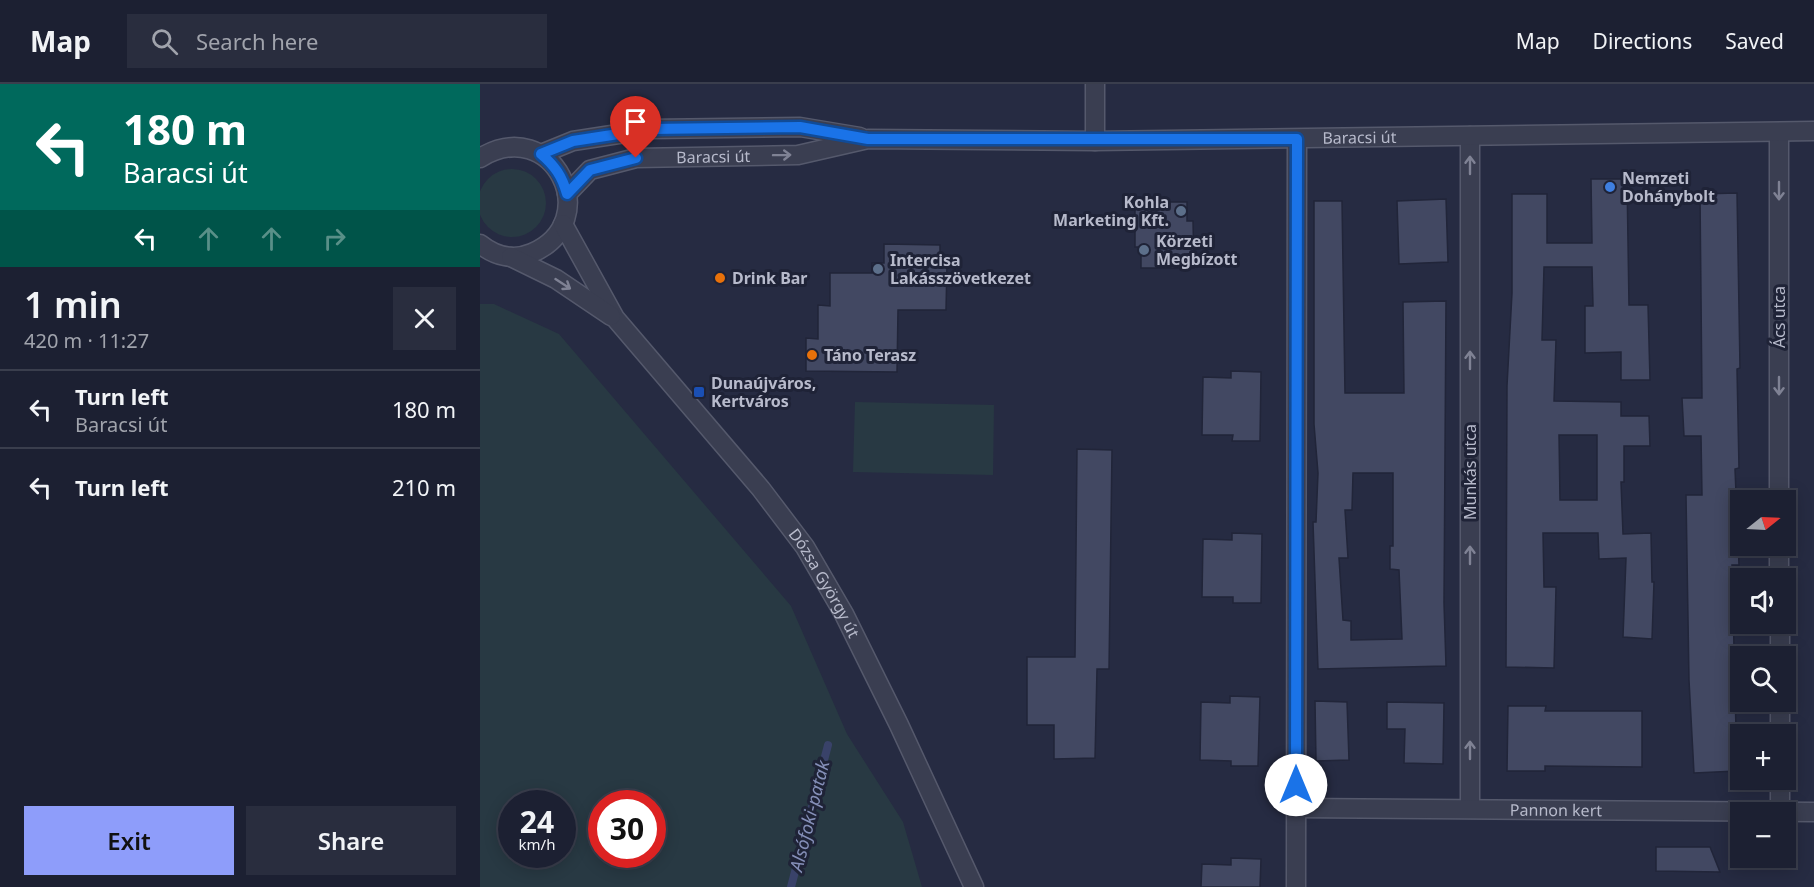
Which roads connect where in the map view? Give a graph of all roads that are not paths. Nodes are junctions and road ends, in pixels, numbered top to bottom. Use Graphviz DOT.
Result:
graph roads {
  1 [pos="1095,84"];
  2 [pos="1814,131"];
  3 [pos="1779,132"];
  4 [pos="1470,136"];
  5 [pos="868,139"];
  6 [pos="1297,139"];
  7 [pos="1095,141"];
  8 [pos="485,149"];
  9 [pos="541,154"];
  10 [pos="567,194"];
  11 [pos="563,224"];
  12 [pos="483,250"];
  13 [pos="512,257"];
  14 [pos="615,318"];
  15 [pos="1779,490"];
  16 [pos="1296,808"];
  17 [pos="1470,808"];
  18 [pos="1730,812"];
  19 [pos="1814,812"];
  20 [pos="1796,813"];
  21 [pos="974,887"];
  22 [pos="1296,887"];
  1 -- 7 [label="street"];
  2 -- 3 [label="street, Baracsi út"];
  3 -- 4 [label="street, Baracsi út"];
  3 -- 15 [label="street, Ács utca, one-way"];
  4 -- 6 [label="street, Baracsi út"];
  17 -- 4 [label="street, Munkás utca, one-way"];
  5 -- 7 [label="street, Baracsi út"];
  5 -- 9 [label="street, Baracsi út"];
  10 -- 5 [label="street, Baracsi út, one-way"];
  6 -- 7 [label="street, Baracsi út"];
  6 -- 16 [label="street"];
  8 -- 9 [label="street"];
  9 -- 10 [label="street"];
  10 -- 11 [label="street"];
  11 -- 13 [label="street"];
  11 -- 14 [label="street, Dózsa György út"];
  12 -- 13 [label="street, Dózsa György út"];
  13 -- 14 [label="street, Dózsa György út, one-way"];
  14 -- 21 [label="street, Dózsa György út"];
  16 -- 17 [label="street, Pannon kert"];
  16 -- 22 [label="street"];
  17 -- 18 [label="street, Pannon kert"];
  19 -- 20 [label="street, Pannon kert"];
}
